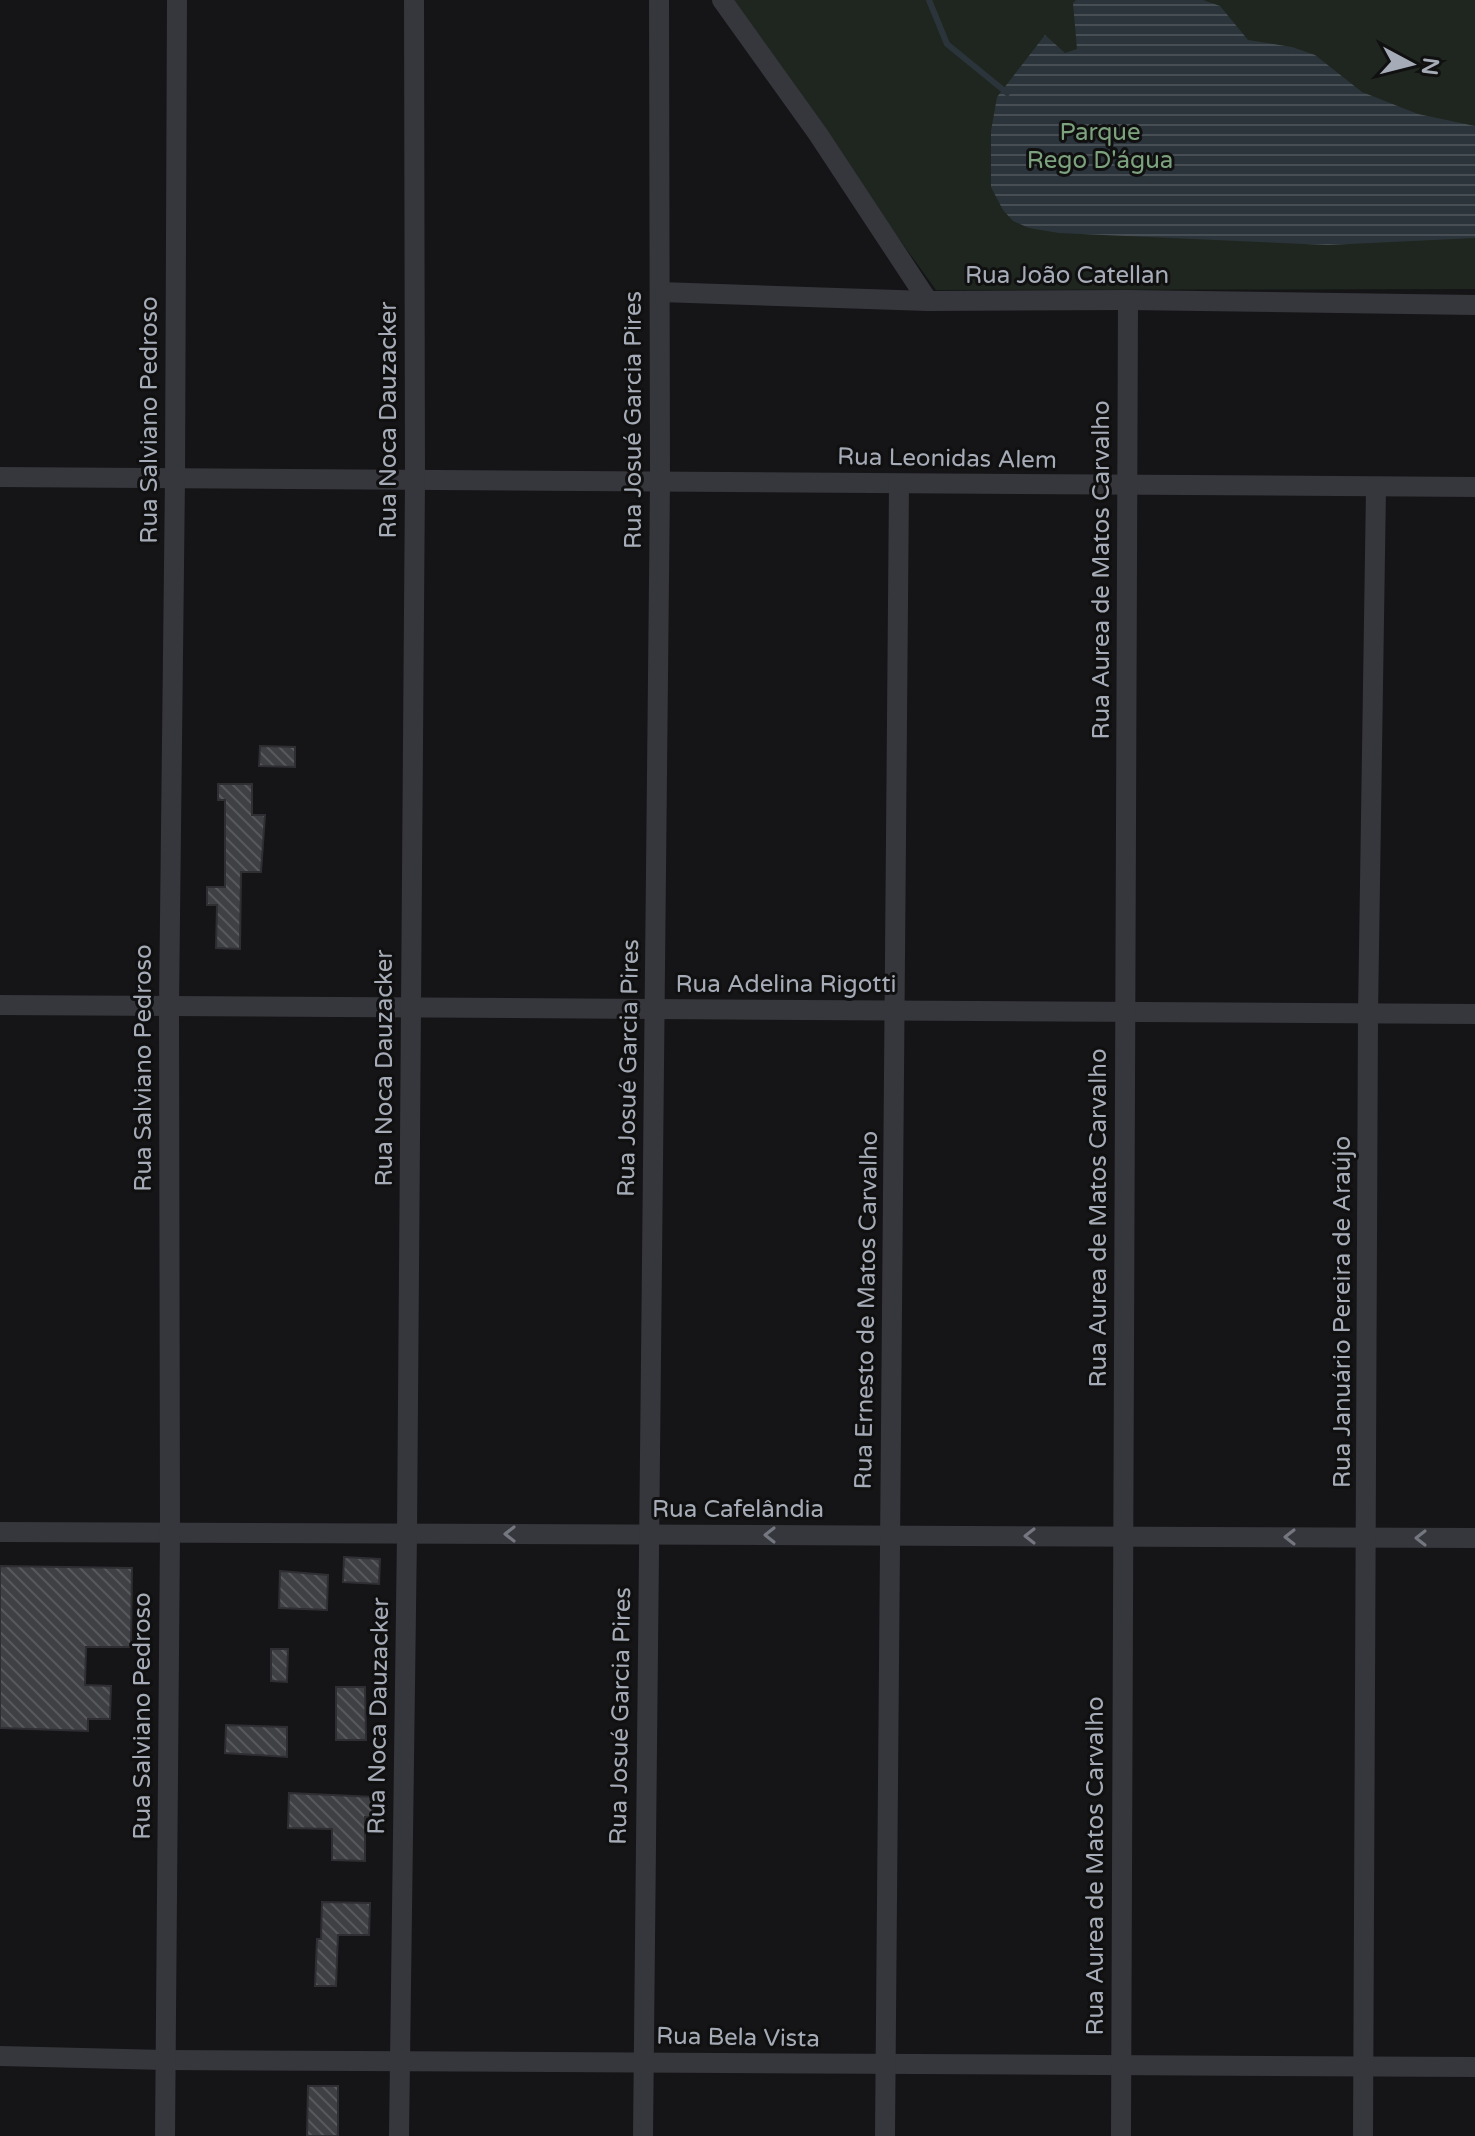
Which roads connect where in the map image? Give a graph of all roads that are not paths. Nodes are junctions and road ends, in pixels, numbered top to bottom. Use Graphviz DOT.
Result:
graph roads {
  1 [pos="177,0"];
  2 [pos="414,0"];
  3 [pos="659,0"];
  4 [pos="722,0"];
  5 [pos="660,292"];
  6 [pos="1128,300"];
  7 [pos="928,301"];
  8 [pos="1475,305"];
  9 [pos="0,477"];
  10 [pos="175,478"];
  11 [pos="415,479"];
  12 [pos="660,482"];
  13 [pos="899,484"];
  14 [pos="1128,486"];
  15 [pos="1475,487"];
  16 [pos="1376,488"];
  17 [pos="0,1005"];
  18 [pos="169,1006"];
  19 [pos="411,1008"];
  20 [pos="654,1009"];
  21 [pos="895,1011"];
  22 [pos="1125,1012"];
  23 [pos="1368,1014"];
  24 [pos="1475,1014"];
  25 [pos="0,1532"];
  26 [pos="170,1533"];
  27 [pos="407,1534"];
  28 [pos="648,1535"];
  29 [pos="890,1536"];
  30 [pos="1123,1537"];
  31 [pos="1368,1538"];
  32 [pos="1475,1538"];
  33 [pos="0,2056"];
  34 [pos="165,2060"];
  35 [pos="399,2061"];
  36 [pos="643,2062"];
  37 [pos="885,2065"];
  38 [pos="1120,2065"];
  39 [pos="1363,2066"];
  40 [pos="1475,2067"];
  41 [pos="165,2136"];
  42 [pos="399,2136"];
  43 [pos="643,2136"];
  44 [pos="885,2136"];
  45 [pos="1121,2136"];
  46 [pos="1363,2136"];
  1 -- 10 [label="street, Rua Salviano Pedroso"];
  2 -- 11 [label="street, Rua Noca Dauzacker"];
  3 -- 5 [label="street, Rua Josué Garcia Pires"];
  4 -- 7 [label="street"];
  5 -- 7 [label="street, Rua João Catellan"];
  5 -- 12 [label="street, Rua Josué Garcia Pires"];
  6 -- 7 [label="street, Rua João Catellan"];
  6 -- 8 [label="street, Rua João Catellan"];
  6 -- 14 [label="street, Rua Aurea de Matos Carvalho"];
  9 -- 10 [label="street, Rua Leonidas Alem"];
  10 -- 11 [label="street, Rua Leonidas Alem"];
  10 -- 18 [label="street, Rua Salviano Pedroso"];
  11 -- 12 [label="street, Rua Leonidas Alem"];
  11 -- 19 [label="street, Rua Noca Dauzacker"];
  12 -- 13 [label="street, Rua Leonidas Alem"];
  12 -- 20 [label="street, Rua Josué Garcia Pires"];
  13 -- 14 [label="street, Rua Leonidas Alem"];
  13 -- 21 [label="street, Rua Ernesto de Matos Carvalho"];
  14 -- 16 [label="street, Rua Leonidas Alem"];
  14 -- 22 [label="street, Rua Aurea de Matos Carvalho"];
  15 -- 16 [label="street, Rua Leonidas Alem"];
  16 -- 23 [label="street, Rua Januário Pereira de Araújo"];
  17 -- 18 [label="street, Rua Adelina Rigotti"];
  18 -- 19 [label="street, Rua Adelina Rigotti"];
  18 -- 26 [label="street, Rua Salviano Pedroso"];
  19 -- 20 [label="street, Rua Adelina Rigotti"];
  19 -- 27 [label="street, Rua Noca Dauzacker"];
  20 -- 21 [label="street, Rua Adelina Rigotti"];
  20 -- 28 [label="street, Rua Josué Garcia Pires"];
  21 -- 22 [label="street, Rua Adelina Rigotti"];
  21 -- 29 [label="street, Rua Ernesto de Matos Carvalho"];
  22 -- 23 [label="street, Rua Adelina Rigotti"];
  22 -- 30 [label="street, Rua Aurea de Matos Carvalho"];
  23 -- 24 [label="street, Rua Adelina Rigotti"];
  23 -- 31 [label="street, Rua Januário Pereira de Araújo"];
  25 -- 26 [label="street, Rua Cafelândia"];
  26 -- 27 [label="street, Rua Cafelândia"];
  26 -- 34 [label="street, Rua Salviano Pedroso"];
  28 -- 27 [label="street, Rua Cafelândia, one-way"];
  27 -- 35 [label="street, Rua Noca Dauzacker"];
  29 -- 28 [label="street, Rua Cafelândia, one-way"];
  28 -- 36 [label="street, Rua Josué Garcia Pires"];
  30 -- 29 [label="street, Rua Cafelândia, one-way"];
  29 -- 37 [label="street, Rua Ernesto de Matos Carvalho"];
  31 -- 30 [label="street, Rua Cafelândia, one-way"];
  30 -- 38 [label="street, Rua Aurea de Matos Carvalho"];
  32 -- 31 [label="street, Rua Cafelândia, one-way"];
  31 -- 39 [label="street, Rua Januário Pereira de Araújo"];
  33 -- 34 [label="street, Rua Bela Vista"];
  34 -- 35 [label="street, Rua Bela Vista"];
  34 -- 41 [label="street, Rua Salviano Pedroso"];
  35 -- 36 [label="street, Rua Bela Vista"];
  35 -- 42 [label="street, Rua Noca Dauzacker"];
  36 -- 37 [label="street, Rua Bela Vista"];
  36 -- 43 [label="street, Rua Josué Garcia Pires"];
  37 -- 38 [label="street, Rua Bela Vista"];
  37 -- 44 [label="street, Rua Ernesto de Matos Carvalho"];
  38 -- 39 [label="street, Rua Bela Vista"];
  38 -- 45 [label="street, Rua Aurea de Matos Carvalho"];
  39 -- 40 [label="street, Rua Bela Vista"];
  39 -- 46 [label="street, Rua Januário Pereira de Araújo"];
}
